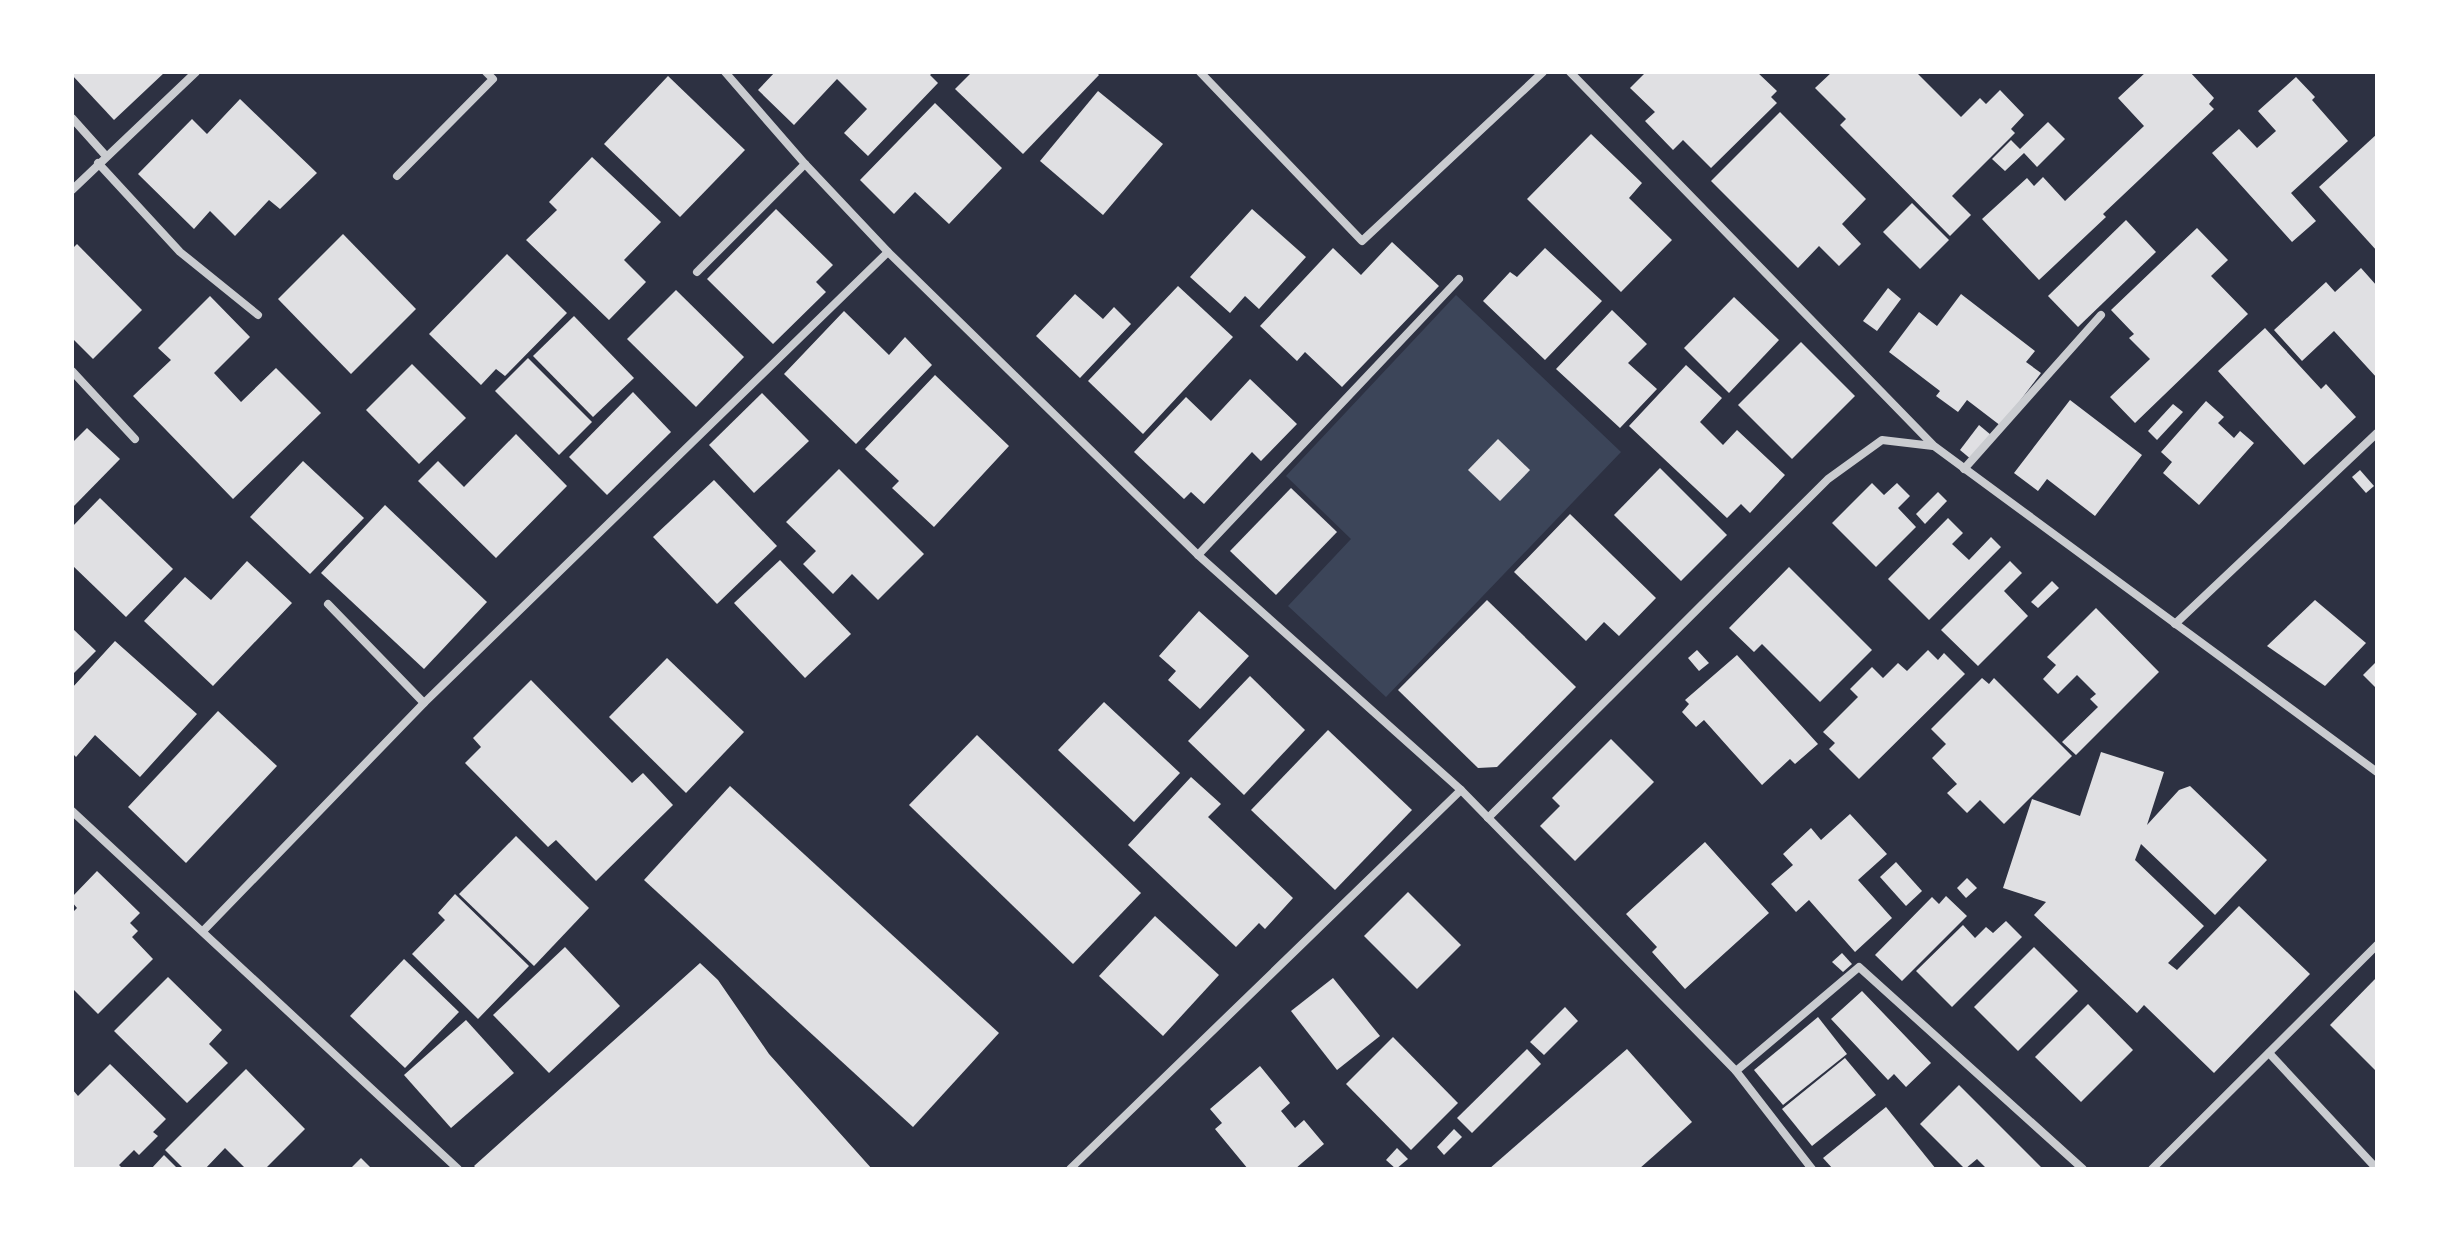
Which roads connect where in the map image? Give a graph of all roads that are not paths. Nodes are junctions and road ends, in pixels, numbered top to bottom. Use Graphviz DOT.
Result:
graph roads {
  1 [pos="196,72"];
  2 [pos="486,72"];
  3 [pos="725,72"];
  4 [pos="1200,72"];
  5 [pos="1543,72"];
  6 [pos="1570,72"];
  7 [pos="72,118"];
  8 [pos="106,156"];
  9 [pos="98,163"];
  10 [pos="805,164"];
  11 [pos="397,176"];
  12 [pos="72,190"];
  13 [pos="888,252"];
  14 [pos="697,272"];
  15 [pos="1459,279"];
  16 [pos="258,315"];
  17 [pos="2101,315"];
  18 [pos="72,371"];
  19 [pos="2377,433"];
  20 [pos="135,439"];
  21 [pos="1934,446"];
  22 [pos="1964,469"];
  23 [pos="1198,555"];
  24 [pos="328,604"];
  25 [pos="2175,624"];
  26 [pos="424,703"];
  27 [pos="2377,772"];
  28 [pos="1461,790"];
  29 [pos="72,811"];
  30 [pos="1488,818"];
  31 [pos="204,930"];
  32 [pos="2377,945"];
  33 [pos="2269,1053"];
  34 [pos="1736,1071"];
  35 [pos="458,1169"];
  36 [pos="1070,1169"];
  37 [pos="1812,1169"];
  38 [pos="2083,1169"];
  39 [pos="2152,1169"];
  40 [pos="2377,1169"];
  1 -- 8 [label="street"];
  2 -- 11 [label="street"];
  3 -- 10 [label="street"];
  4 -- 5 [label="street"];
  6 -- 21 [label="street"];
  7 -- 8 [label="street"];
  8 -- 9 [label="street"];
  9 -- 12 [label="street"];
  9 -- 16 [label="street"];
  10 -- 13 [label="street"];
  10 -- 14 [label="street"];
  13 -- 23 [label="street"];
  13 -- 26 [label="street"];
  15 -- 23 [label="street"];
  17 -- 22 [label="street"];
  18 -- 20 [label="street"];
  19 -- 25 [label="street"];
  21 -- 22 [label="street"];
  21 -- 30 [label="street"];
  22 -- 25 [label="street"];
  23 -- 28 [label="street"];
  24 -- 26 [label="street"];
  25 -- 27 [label="street"];
  26 -- 31 [label="street"];
  28 -- 30 [label="street"];
  28 -- 36 [label="street"];
  29 -- 31 [label="street"];
  30 -- 34 [label="street"];
  31 -- 35 [label="street"];
  32 -- 33 [label="street"];
  33 -- 39 [label="street"];
  33 -- 40 [label="street"];
  34 -- 37 [label="street"];
  34 -- 38 [label="street"];
}
